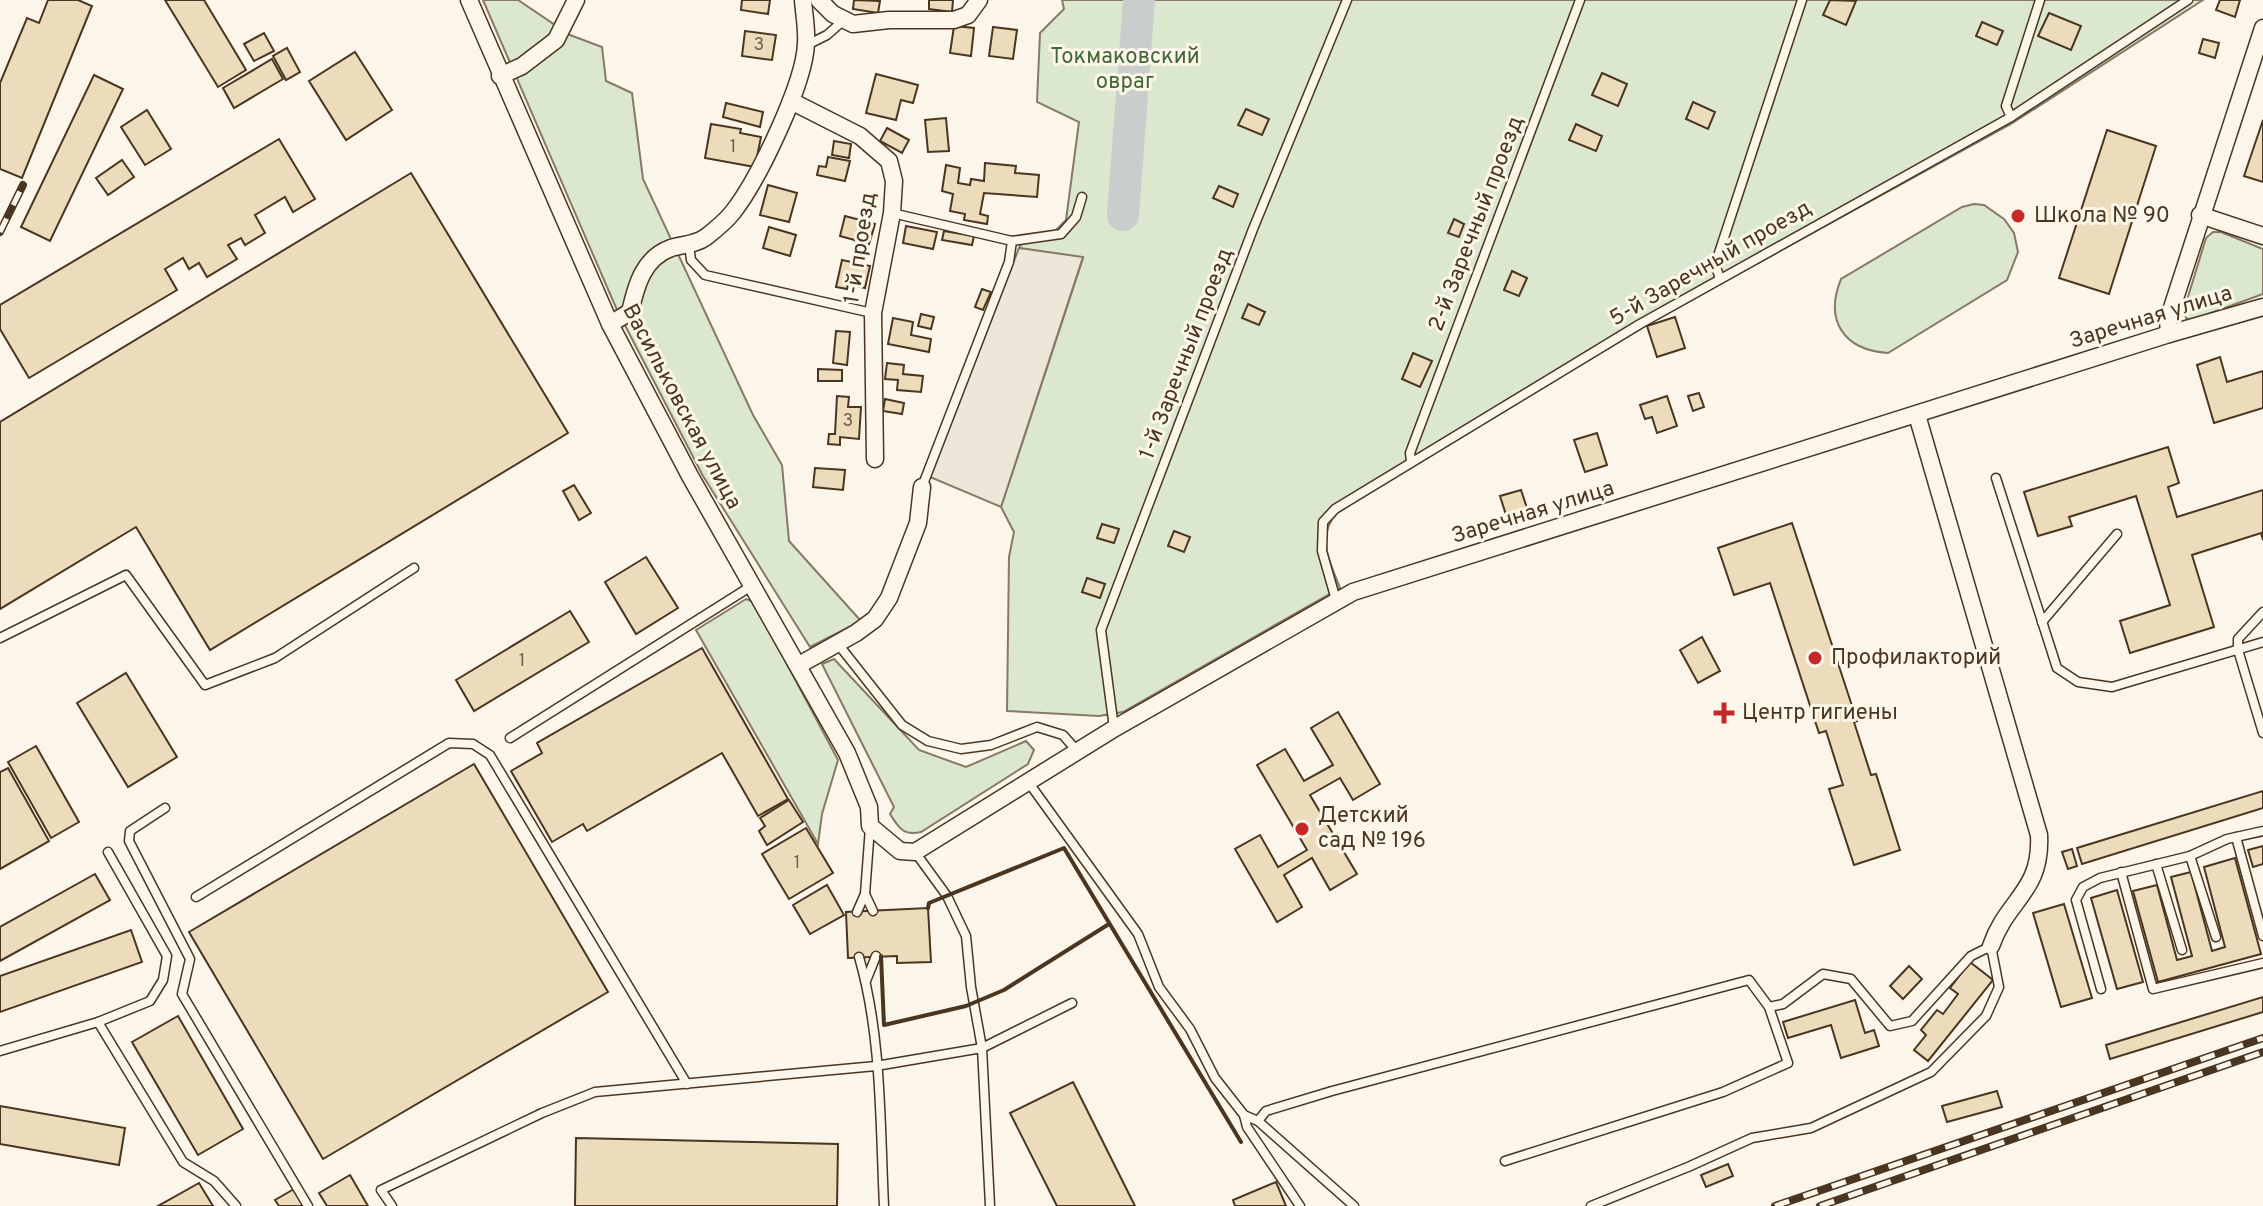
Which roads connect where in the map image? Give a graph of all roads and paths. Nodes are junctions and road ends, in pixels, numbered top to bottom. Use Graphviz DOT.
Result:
graph roads {
  1 [pos="469,0"];
  2 [pos="576,0"];
  3 [pos="803,0"];
  4 [pos="819,0"];
  5 [pos="979,0"];
  6 [pos="1347,0"];
  7 [pos="1580,0"];
  8 [pos="1802,0"];
  9 [pos="2040,0"];
  10 [pos="2188,0"];
  11 [pos="844,20"];
  12 [pos="2263,28"];
  13 [pos="806,46"];
  14 [pos="500,76"];
  15 [pos="791,101"];
  16 [pos="2011,117"];
  17 [pos="1082,197"];
  18 [pos="892,213"];
  19 [pos="2200,215"];
  20 [pos="2263,236"];
  21 [pos="1012,241"];
  22 [pos="689,245"];
  23 [pos="1720,278"];
  24 [pos="2263,307"];
  25 [pos="873,313"];
  26 [pos="610,324"];
  27 [pos="2169,334"];
  28 [pos="1917,415"];
  29 [pos="875,459"];
  30 [pos="1411,461"];
  31 [pos="1996,478"];
  32 [pos="922,487"];
  33 [pos="2117,534"];
  34 [pos="414,568"];
  35 [pos="754,584"];
  36 [pos="1336,600"];
  37 [pos="2263,612"];
  38 [pos="2042,622"];
  39 [pos="0,638"];
  40 [pos="2263,642"];
  41 [pos="837,644"];
  42 [pos="2238,650"];
  43 [pos="799,665"];
  44 [pos="1115,728"];
  45 [pos="2263,733"];
  46 [pos="510,738"];
  47 [pos="1078,752"];
  48 [pos="1029,783"];
  49 [pos="165,808"];
  50 [pos="870,826"];
  51 [pos="2263,831"];
  52 [pos="2236,837"];
  53 [pos="108,852"];
  54 [pos="915,852"];
  55 [pos="2190,856"];
  56 [pos="2156,864"];
  57 [pos="2121,872"];
  58 [pos="865,894"];
  59 [pos="196,897"];
  60 [pos="873,911"];
  61 [pos="857,912"];
  62 [pos="2263,936"];
  63 [pos="2216,937"];
  64 [pos="1991,946"];
  65 [pos="2182,950"];
  66 [pos="876,956"];
  67 [pos="859,957"];
  68 [pos="2263,963"];
  69 [pos="866,981"];
  70 [pos="2101,989"];
  71 [pos="1072,1003"];
  72 [pos="1769,1007"];
  73 [pos="98,1022"];
  74 [pos="982,1048"];
  75 [pos="0,1051"];
  76 [pos="876,1066"];
  77 [pos="687,1084"];
  78 [pos="1244,1115"];
  79 [pos="1258,1121"];
  80 [pos="1505,1161"];
  81 [pos="236,1206"];
  82 [pos="308,1206"];
  83 [pos="392,1206"];
  84 [pos="884,1206"];
  85 [pos="990,1206"];
  86 [pos="1300,1206"];
  87 [pos="1354,1206"];
  88 [pos="1591,1206"];
  1 -- 14 [label="street, Васильковская улица"];
  2 -- 14 [label="street"];
  3 -- 13 [label="street"];
  4 -- 11 [label="street"];
  5 -- 11 [label="street"];
  6 -- 44 [label="lane, 1-й Заречный проезд"];
  7 -- 30 [label="lane, 2-й Заречный проезд"];
  8 -- 23 [label="lane"];
  9 -- 16 [label="lane"];
  10 -- 16 [label="lane, 5-й Заречный проезд"];
  11 -- 13 [label="lane"];
  12 -- 19 [label="street"];
  13 -- 15 [label="street"];
  14 -- 26 [label="street, Васильковская улица"];
  15 -- 18 [label="street, 1-й проезд"];
  15 -- 22 [label="street"];
  16 -- 23 [label="lane, 5-й Заречный проезд"];
  17 -- 21 [label="lane"];
  18 -- 21 [label="lane"];
  18 -- 25 [label="street, 1-й проезд"];
  19 -- 20 [label="street"];
  19 -- 27 [label="street"];
  21 -- 32 [label="lane"];
  22 -- 25 [label="lane"];
  22 -- 26 [label="street"];
  23 -- 30 [label="lane, 5-й Заречный проезд"];
  24 -- 27 [label="street, Заречная улица"];
  25 -- 29 [label="street, 1-й проезд"];
  26 -- 35 [label="street, Васильковская улица"];
  27 -- 28 [label="street, Заречная улица"];
  28 -- 36 [label="street, Заречная улица"];
  28 -- 64 [label="street"];
  30 -- 36 [label="lane, 5-й Заречный проезд"];
  31 -- 38 [label="lane"];
  32 -- 41 [label="street"];
  33 -- 38 [label="lane"];
  34 -- 39 [label="lane"];
  35 -- 43 [label="street, Васильковская улица"];
  35 -- 46 [label="lane"];
  36 -- 44 [label="street, Заречная улица"];
  37 -- 42 [label="lane"];
  38 -- 42 [label="lane"];
  40 -- 42 [label="lane"];
  41 -- 43 [label="street"];
  41 -- 47 [label="lane"];
  42 -- 45 [label="lane"];
  43 -- 50 [label="street, Васильковская улица"];
  44 -- 47 [label="street, Заречная улица"];
  47 -- 48 [label="street, Заречная улица"];
  48 -- 54 [label="street, Заречная улица"];
  48 -- 78 [label="lane"];
  49 -- 82 [label="lane"];
  50 -- 54 [label="street"];
  50 -- 58 [label="lane"];
  51 -- 52 [label="lane"];
  52 -- 55 [label="lane"];
  52 -- 62 [label="lane"];
  53 -- 73 [label="lane"];
  54 -- 74 [label="lane"];
  55 -- 56 [label="lane"];
  55 -- 63 [label="lane"];
  56 -- 57 [label="lane"];
  56 -- 65 [label="lane"];
  57 -- 68 [label="lane"];
  57 -- 70 [label="lane"];
  58 -- 60 [label="lane"];
  58 -- 61 [label="lane"];
  59 -- 77 [label="lane"];
  64 -- 72 [label="lane"];
  64 -- 88 [label="lane"];
  66 -- 69 [label="lane"];
  67 -- 69 [label="lane"];
  69 -- 76 [label="lane"];
  71 -- 74 [label="lane"];
  72 -- 79 [label="lane"];
  72 -- 80 [label="lane"];
  73 -- 75 [label="lane"];
  73 -- 81 [label="lane"];
  74 -- 76 [label="lane"];
  74 -- 85 [label="lane"];
  76 -- 77 [label="lane"];
  76 -- 84 [label="lane"];
  77 -- 83 [label="lane"];
  78 -- 79 [label="lane"];
  78 -- 86 [label="lane"];
  79 -- 87 [label="lane"];
}
